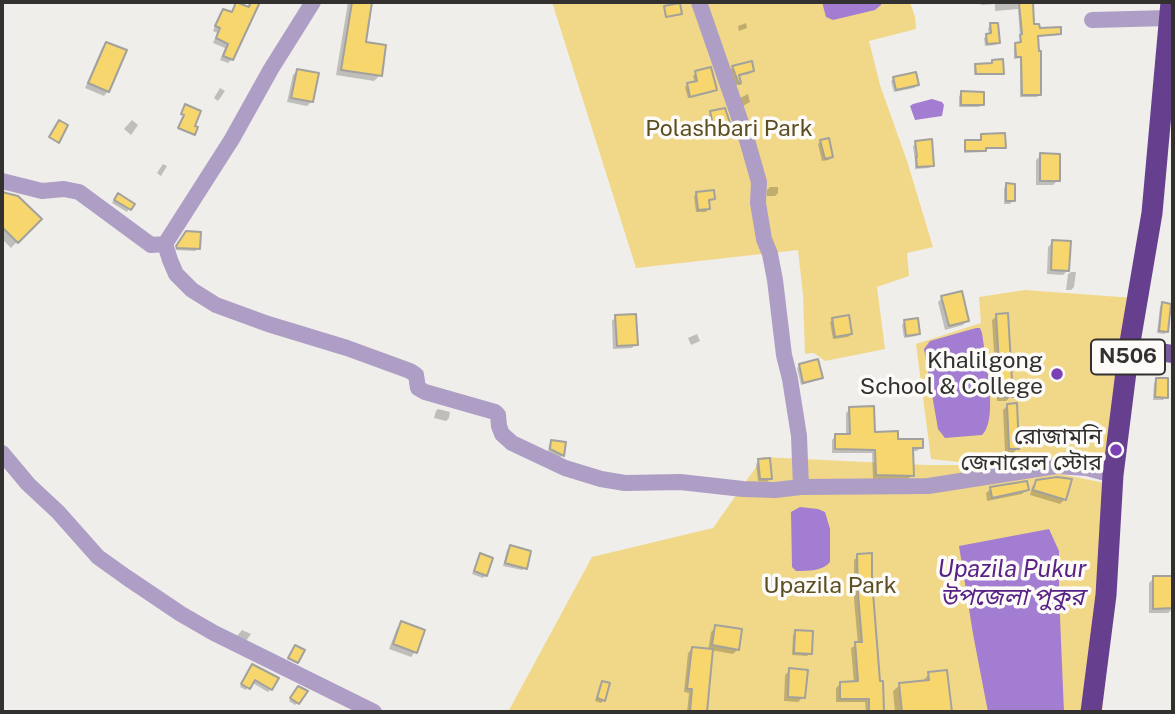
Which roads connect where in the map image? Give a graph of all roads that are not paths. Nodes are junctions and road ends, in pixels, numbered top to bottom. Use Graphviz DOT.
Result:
graph roads {
  1 [pos="313,2"];
  2 [pos="699,2"];
  3 [pos="1170,10"];
  4 [pos="1092,20"];
  5 [pos="2,181"];
  6 [pos="165,244"];
  7 [pos="1129,348"];
  8 [pos="1173,354"];
  9 [pos="2,453"];
  10 [pos="1113,475"];
  11 [pos="801,487"];
  12 [pos="374,712"];
  13 [pos="1091,712"];
  1 -- 6 [label="street"];
  2 -- 11 [label="street"];
  3 -- 4 [label="street"];
  3 -- 7 [label="highway, N506"];
  5 -- 6 [label="street"];
  6 -- 11 [label="street"];
  7 -- 8 [label="main road"];
  7 -- 10 [label="highway, N506"];
  9 -- 12 [label="street"];
  10 -- 11 [label="street"];
  10 -- 13 [label="highway, N506"];
}
